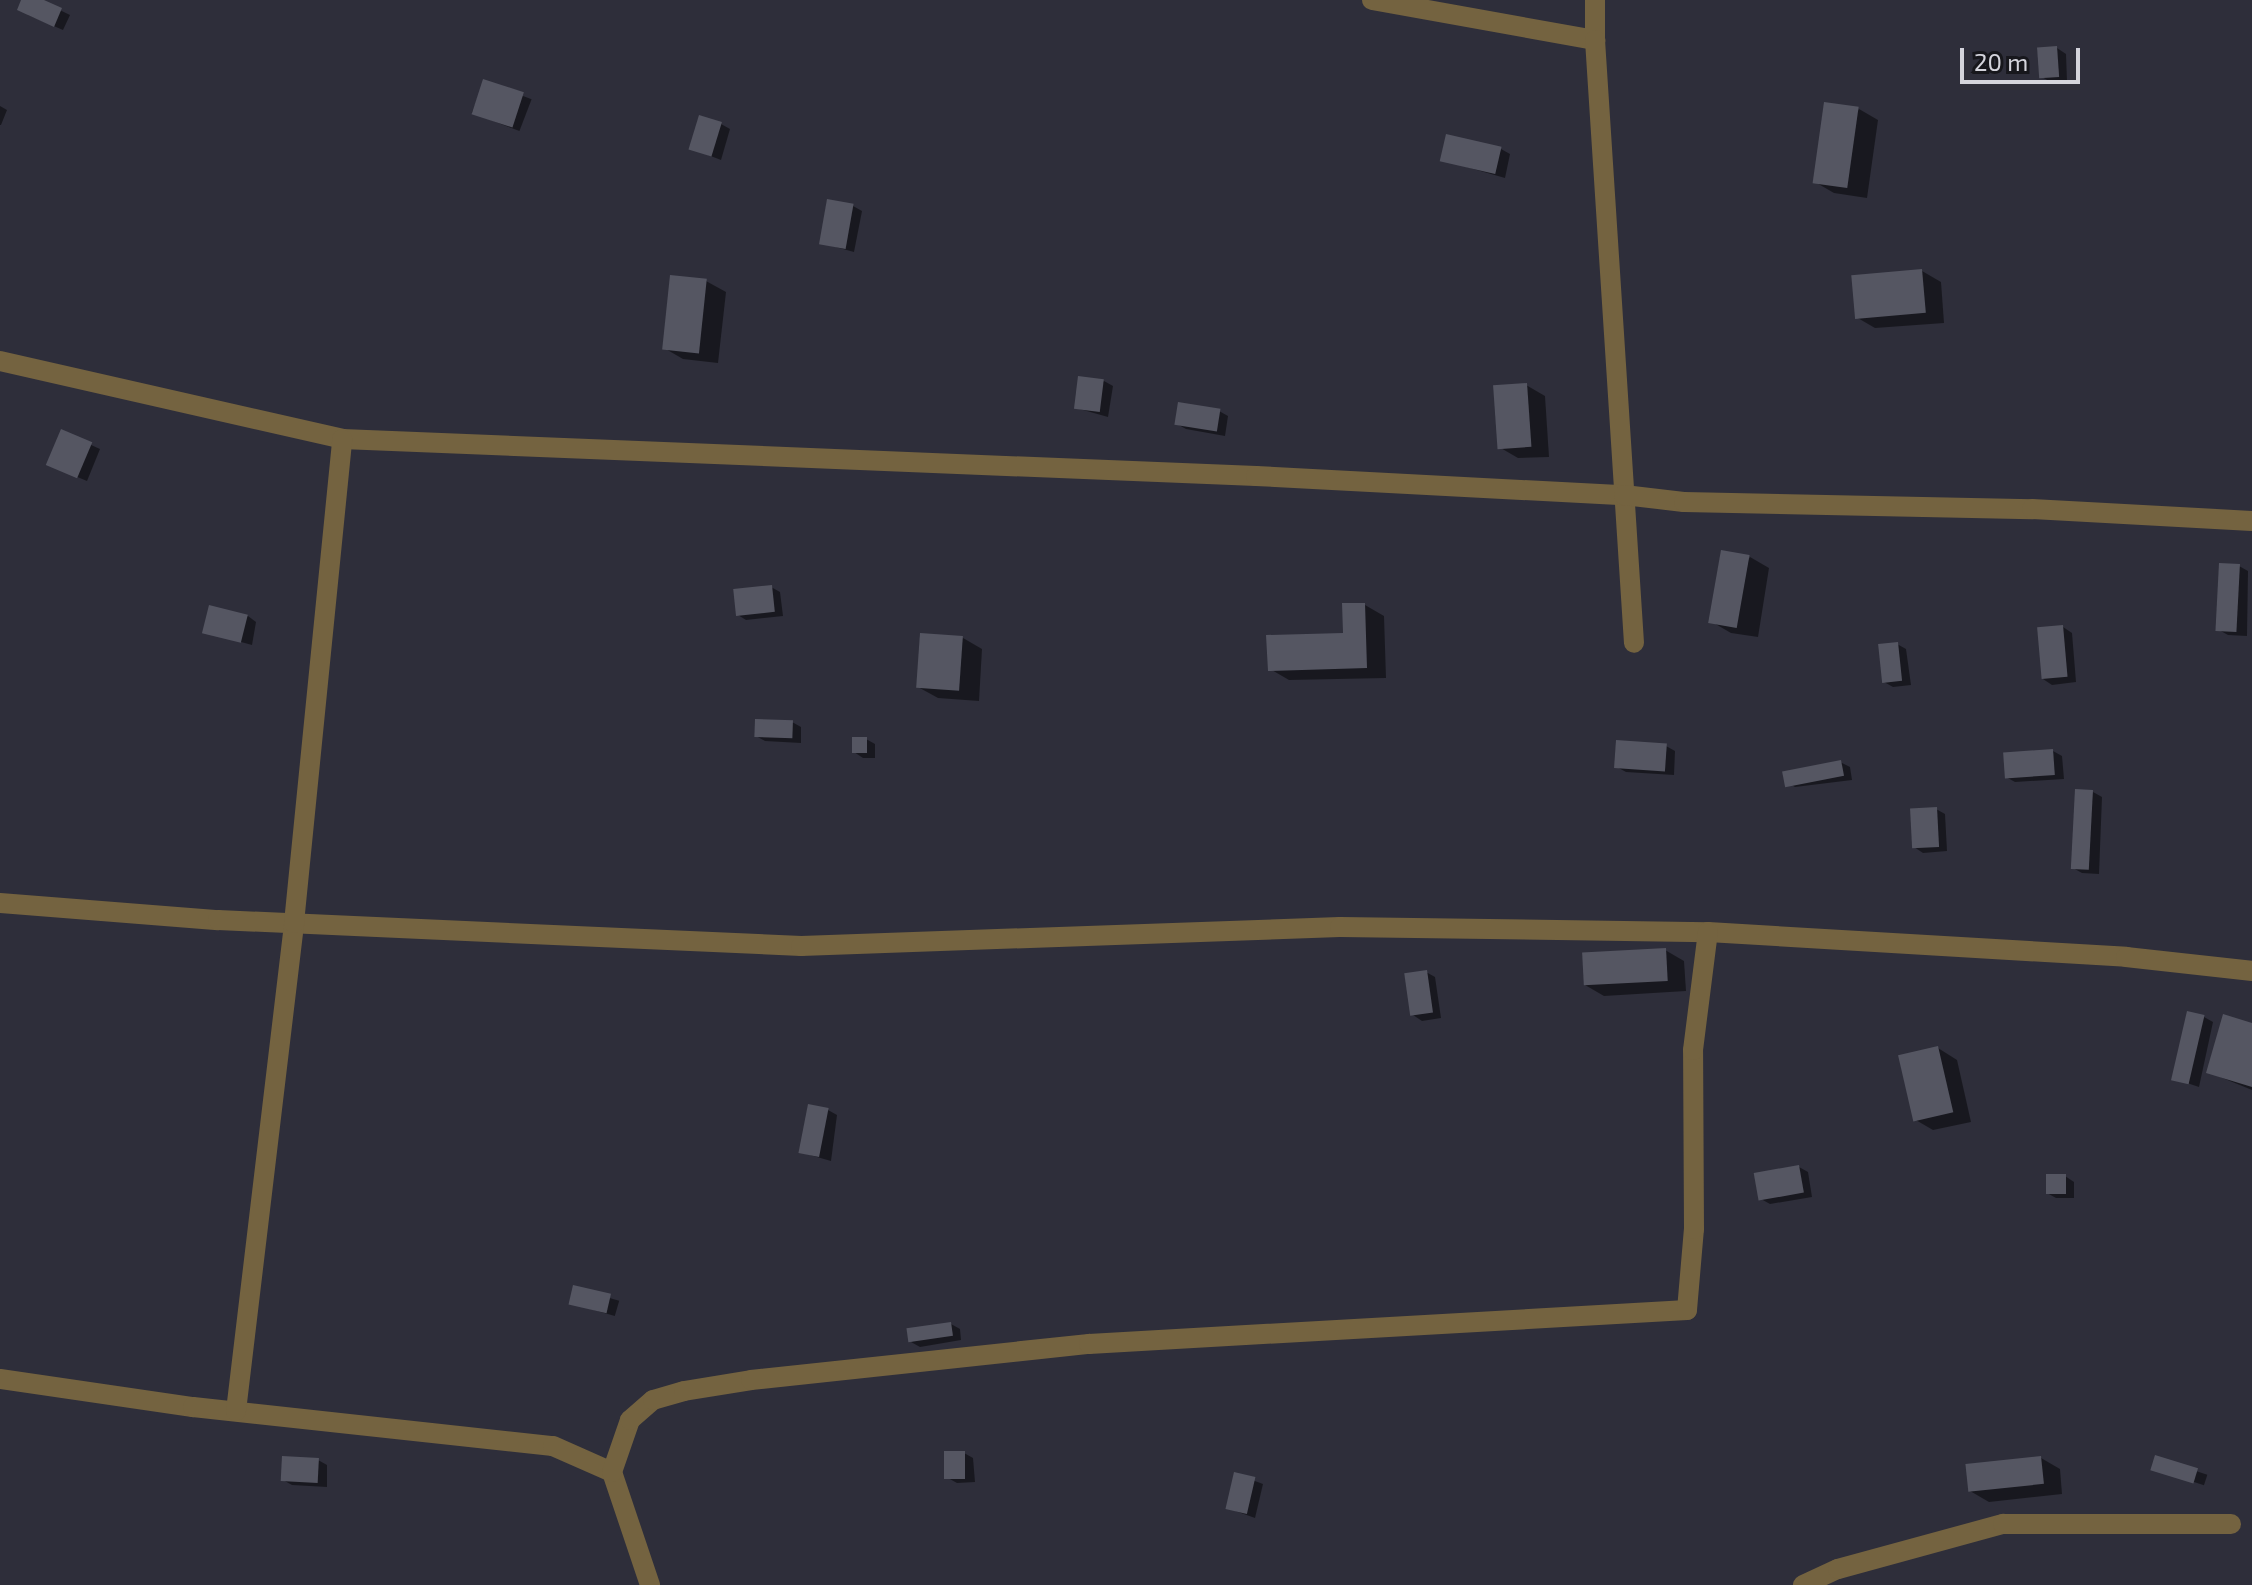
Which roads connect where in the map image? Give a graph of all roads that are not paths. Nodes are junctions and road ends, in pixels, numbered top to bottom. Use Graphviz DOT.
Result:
graph roads {
  1 [pos="1372,0"];
  2 [pos="1595,0"];
  3 [pos="1595,40"];
  4 [pos="0,361"];
  5 [pos="342,439"];
  6 [pos="1624,495"];
  7 [pos="2252,521"];
  8 [pos="1634,643"];
  9 [pos="0,903"];
  10 [pos="294,923"];
  11 [pos="1708,932"];
  12 [pos="2252,971"];
  13 [pos="0,1379"];
  14 [pos="236,1411"];
  15 [pos="612,1472"];
  16 [pos="2231,1524"];
  17 [pos="650,1585"];
  18 [pos="1803,1585"];
  1 -- 3 [label="street"];
  2 -- 3 [label="street"];
  3 -- 6 [label="street"];
  4 -- 5 [label="street"];
  5 -- 6 [label="street"];
  5 -- 10 [label="street"];
  6 -- 7 [label="street"];
  6 -- 8 [label="street"];
  9 -- 10 [label="street"];
  10 -- 11 [label="street"];
  10 -- 14 [label="street"];
  11 -- 12 [label="street"];
  11 -- 15 [label="street"];
  13 -- 14 [label="street"];
  14 -- 15 [label="street"];
  15 -- 17 [label="street"];
  16 -- 18 [label="street"];
}
